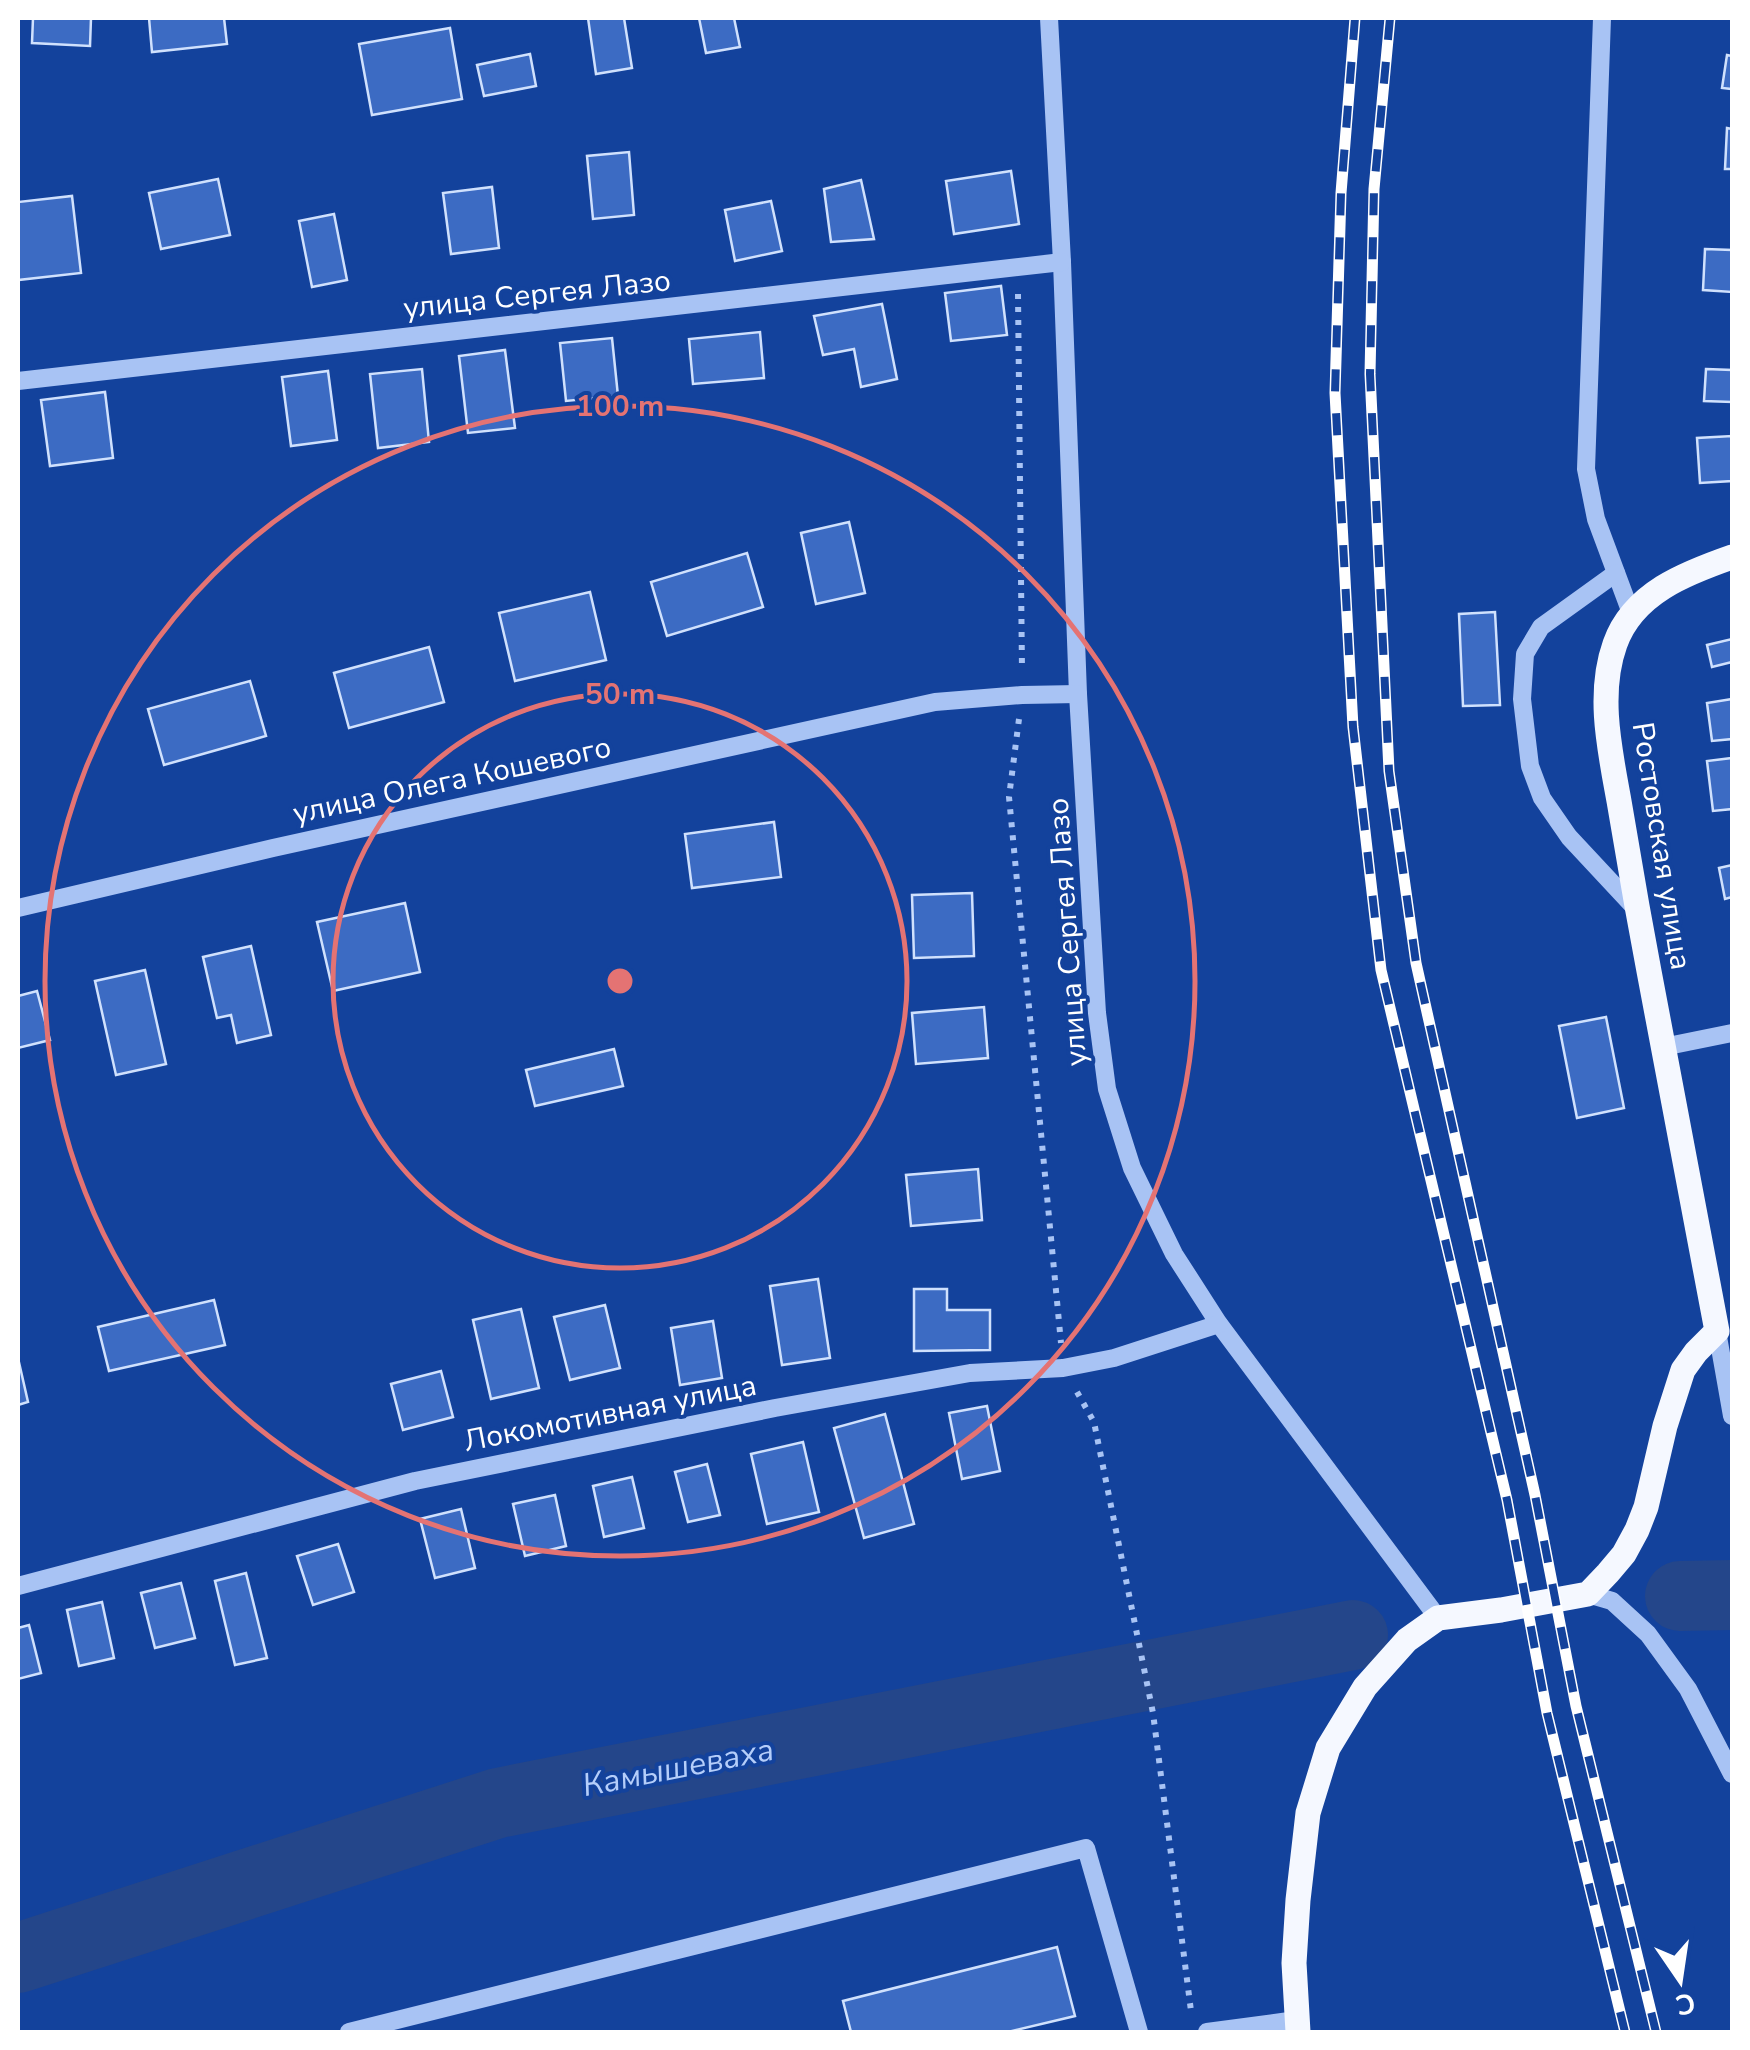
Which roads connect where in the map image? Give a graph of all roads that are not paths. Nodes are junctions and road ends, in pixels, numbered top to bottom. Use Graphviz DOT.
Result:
graph roads {
  1 [pos="1049,18"];
  2 [pos="1602,18"];
  3 [pos="1062,262"];
  4 [pos="18,381"];
  5 [pos="1732,557"];
  6 [pos="1616,573"];
  7 [pos="1630,613"];
  8 [pos="1078,694"];
  9 [pos="18,908"];
  10 [pos="1638,912"];
  11 [pos="1732,1033"];
  12 [pos="1663,1048"];
  13 [pos="1219,1324"];
  14 [pos="1717,1332"];
  15 [pos="1732,1416"];
  16 [pos="18,1586"];
  17 [pos="1588,1594"];
  18 [pos="1438,1618"];
  19 [pos="1732,1774"];
  20 [pos="1297,2026"];
  21 [pos="349,2032"];
  22 [pos="1139,2032"];
  23 [pos="1207,2032"];
  1 -- 3 [label="street, улица Сергея Лазо"];
  2 -- 6 [label="street"];
  3 -- 4 [label="street, улица Сергея Лазо"];
  3 -- 8 [label="street, улица Сергея Лазо"];
  5 -- 7 [label="main road"];
  6 -- 7 [label="street"];
  6 -- 10 [label="street"];
  7 -- 10 [label="main road, Ростовская улица"];
  8 -- 9 [label="street, улица Олега Кошевого"];
  8 -- 13 [label="street, улица Сергея Лазо"];
  10 -- 12 [label="main road, Ростовская улица"];
  11 -- 12 [label="street"];
  12 -- 14 [label="main road, Ростовская улица"];
  13 -- 16 [label="street, Локомотивная улица"];
  13 -- 18 [label="street, улица Сергея Лазо"];
  14 -- 15 [label="street"];
  14 -- 17 [label="main road"];
  17 -- 18 [label="main road"];
  17 -- 19 [label="street"];
  18 -- 20 [label="main road"];
  20 -- 23 [label="street"];
  21 -- 22 [label="street"];
}
